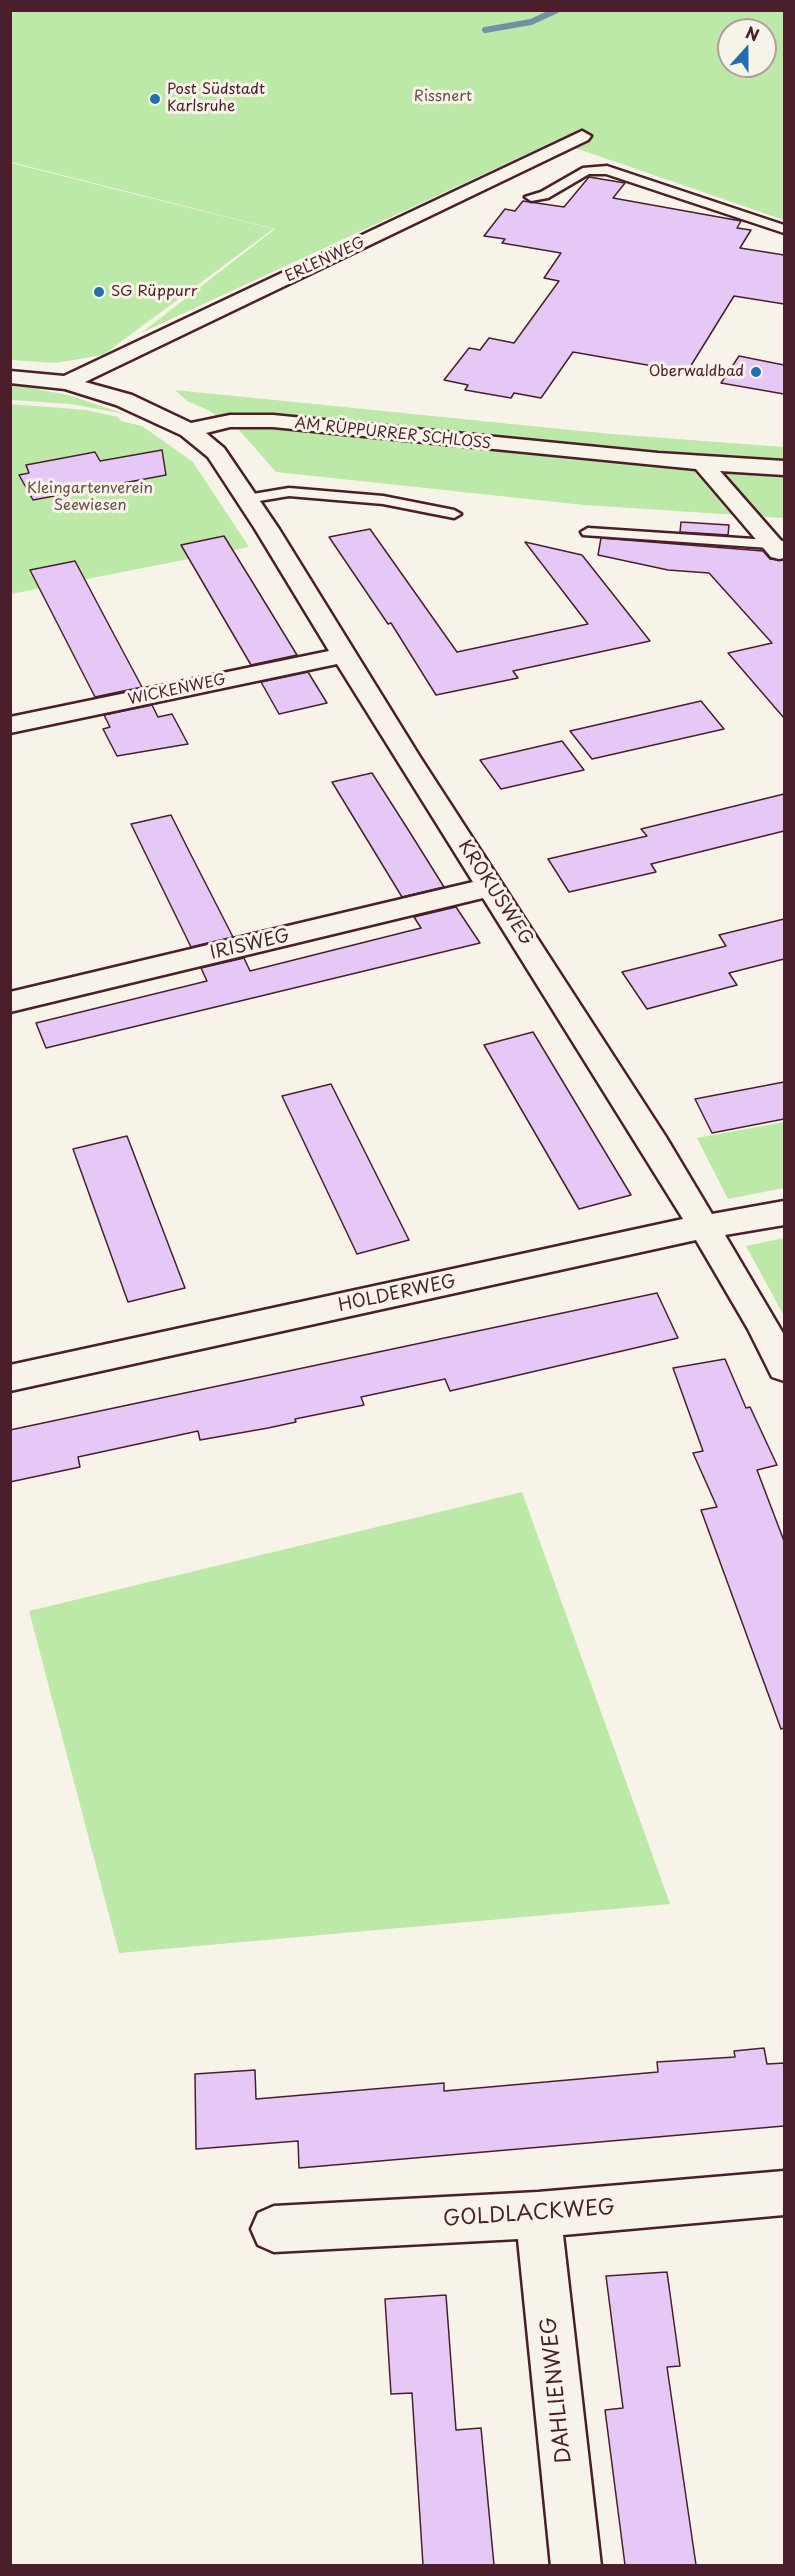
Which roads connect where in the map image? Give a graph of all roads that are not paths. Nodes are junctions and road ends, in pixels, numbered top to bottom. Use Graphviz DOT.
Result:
graph roads {
  1 [pos="582,136"];
  2 [pos="531,197"];
  3 [pos="784,230"];
  4 [pos="10,377"];
  5 [pos="68,383"];
  6 [pos="189,430"];
  7 [pos="708,463"];
  8 [pos="784,468"];
  9 [pos="247,499"];
  10 [pos="454,514"];
  11 [pos="588,532"];
  12 [pos="778,547"];
  13 [pos="344,655"];
  14 [pos="10,725"];
  15 [pos="490,887"];
  16 [pos="10,1002"];
  17 [pos="784,1213"];
  18 [pos="703,1227"];
  19 [pos="784,1368"];
  20 [pos="10,1378"];
  21 [pos="784,2193"];
  22 [pos="538,2216"];
  23 [pos="274,2229"];
  24 [pos="576,2565"];
  1 -- 5 [label="street, ERLENWEG"];
  2 -- 3 [label="lane"];
  4 -- 5 [label="street"];
  5 -- 6 [label="street"];
  6 -- 7 [label="street, AM RÜPPURRER SCHLOSS"];
  6 -- 9 [label="street, KROKUSWEG"];
  7 -- 8 [label="street, AM RÜPPURRER SCHLOSS"];
  7 -- 12 [label="street"];
  9 -- 10 [label="lane"];
  9 -- 13 [label="street, KROKUSWEG"];
  11 -- 12 [label="lane"];
  13 -- 14 [label="street, WICKENWEG"];
  13 -- 15 [label="street, KROKUSWEG"];
  15 -- 16 [label="street, IRISWEG"];
  15 -- 18 [label="street, KROKUSWEG"];
  17 -- 18 [label="street, HOLDERWEG"];
  18 -- 19 [label="street, KROKUSWEG"];
  18 -- 20 [label="street, HOLDERWEG"];
  21 -- 22 [label="street, GOLDLACKWEG"];
  22 -- 23 [label="street, GOLDLACKWEG"];
  22 -- 24 [label="street, DAHLIENWEG"];
}
